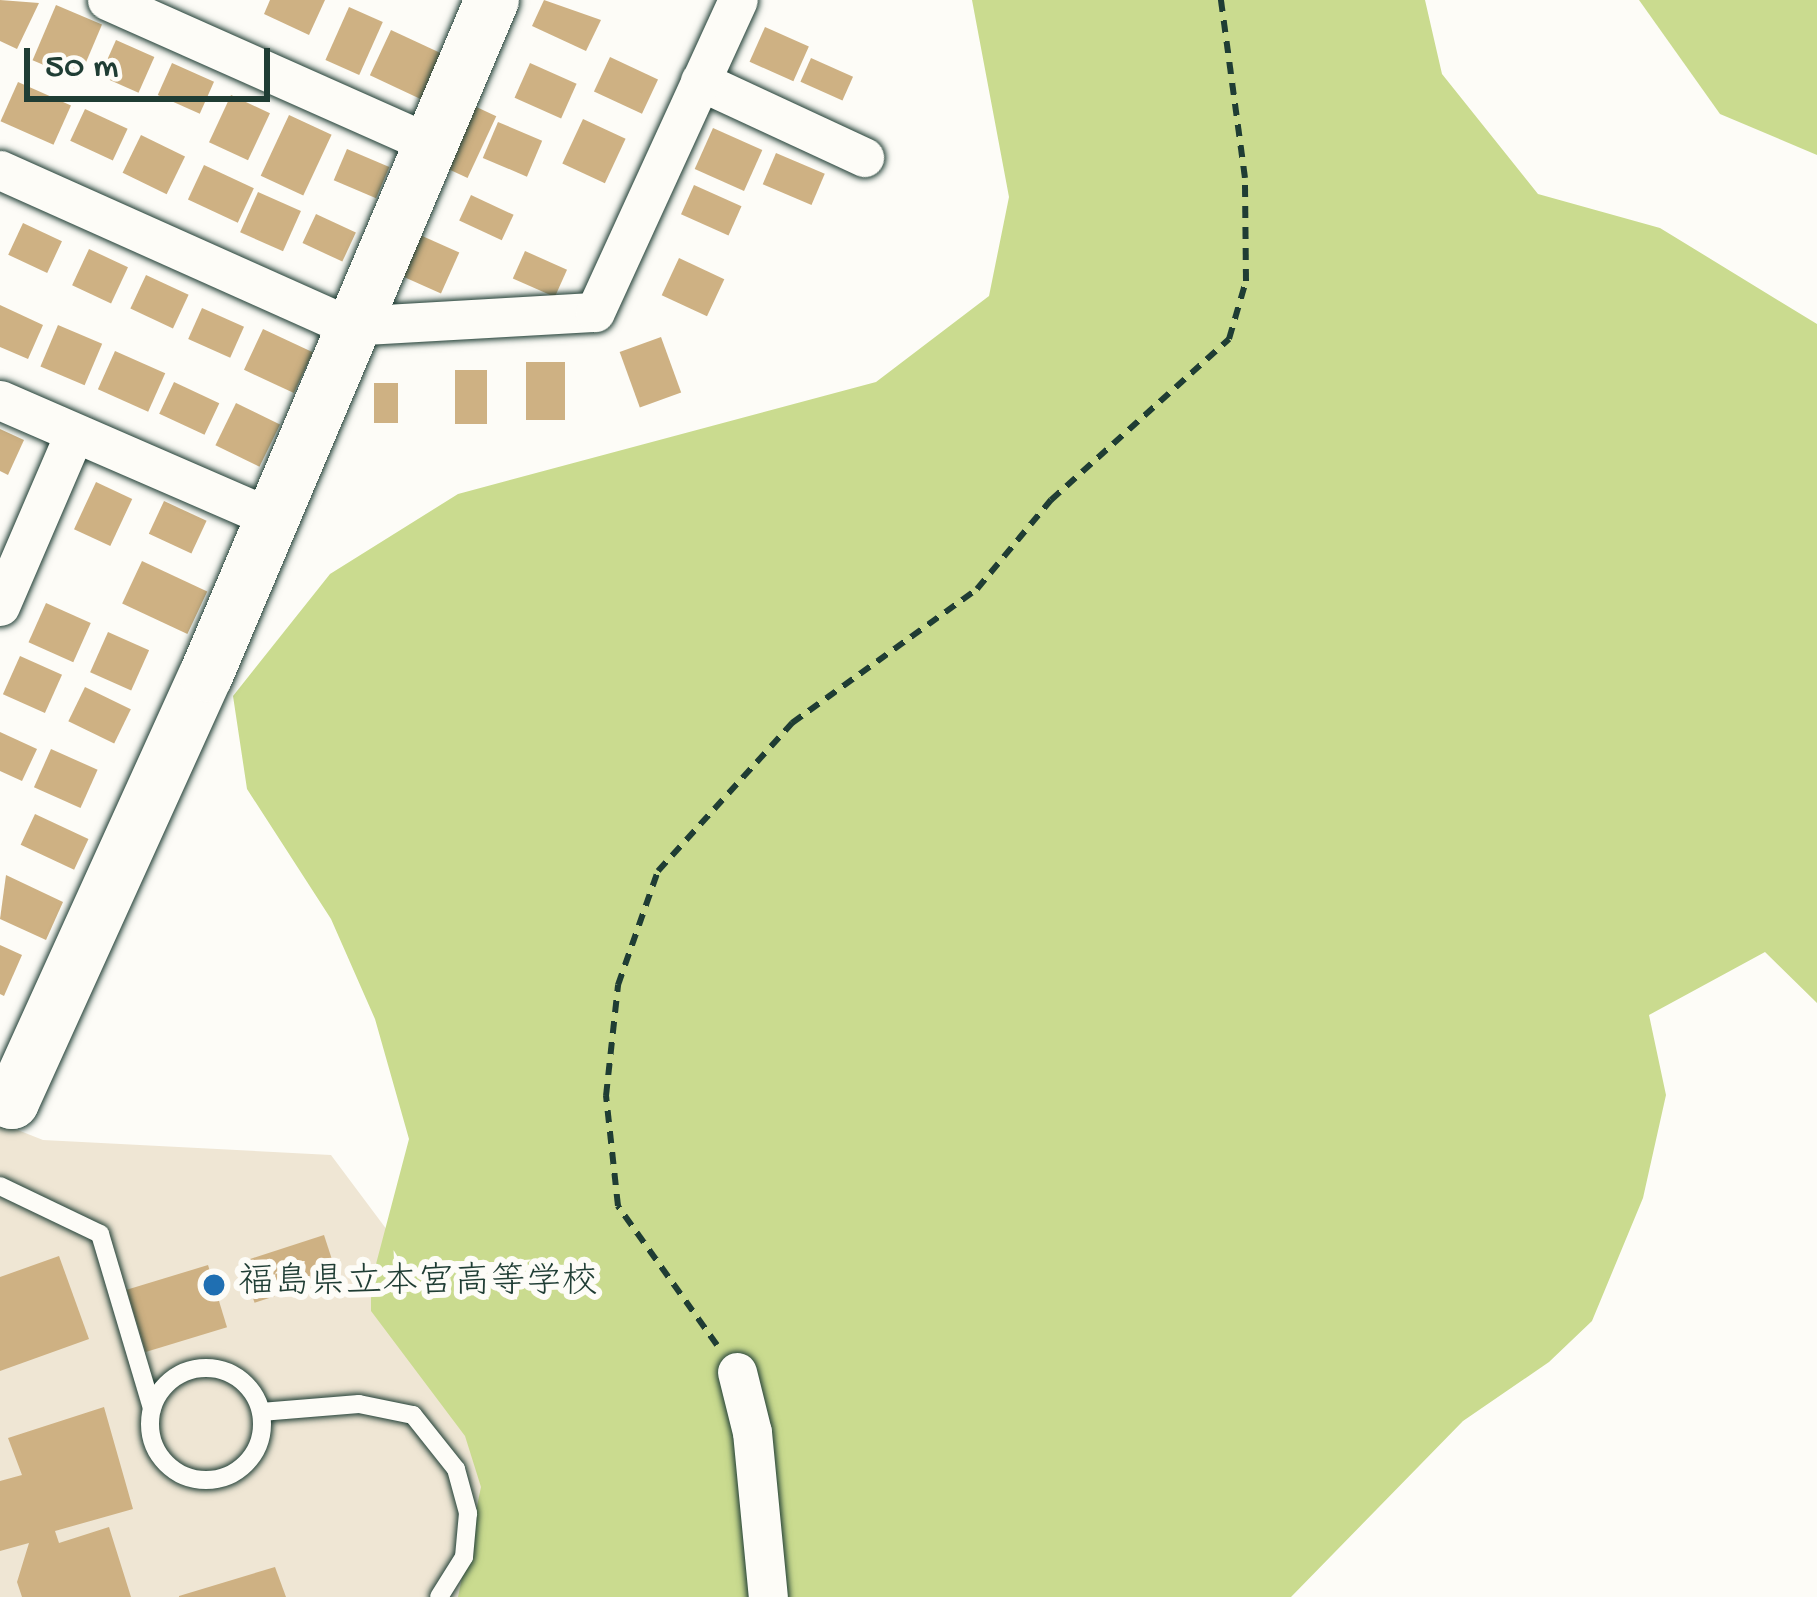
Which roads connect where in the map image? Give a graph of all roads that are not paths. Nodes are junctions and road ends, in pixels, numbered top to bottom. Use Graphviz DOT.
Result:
graph roads {
  1 [pos="107,0"];
  2 [pos="491,0"];
  3 [pos="738,0"];
  4 [pos="700,81"];
  5 [pos="428,143"];
  6 [pos="864,157"];
  7 [pos="0,170"];
  8 [pos="349,326"];
  9 [pos="0,400"];
  10 [pos="74,434"];
  11 [pos="274,519"];
  12 [pos="0,606"];
  13 [pos="0,1097"];
  14 [pos="0,1186"];
  15 [pos="737,1372"];
  16 [pos="152,1408"];
  17 [pos="261,1412"];
  18 [pos="439,1597"];
  19 [pos="768,1597"];
  1 -- 5 [label="street"];
  2 -- 5 [label="street"];
  3 -- 4 [label="street"];
  4 -- 6 [label="street"];
  4 -- 8 [label="street"];
  5 -- 8 [label="street"];
  7 -- 8 [label="street"];
  8 -- 11 [label="street"];
  9 -- 10 [label="street"];
  10 -- 11 [label="street"];
  10 -- 12 [label="street"];
  11 -- 13 [label="street"];
  14 -- 16 [label="lane"];
  15 -- 19 [label="street"];
  16 -- 17 [label="lane"];
  16 -- 17 [label="lane"];
  17 -- 18 [label="lane"];
}
